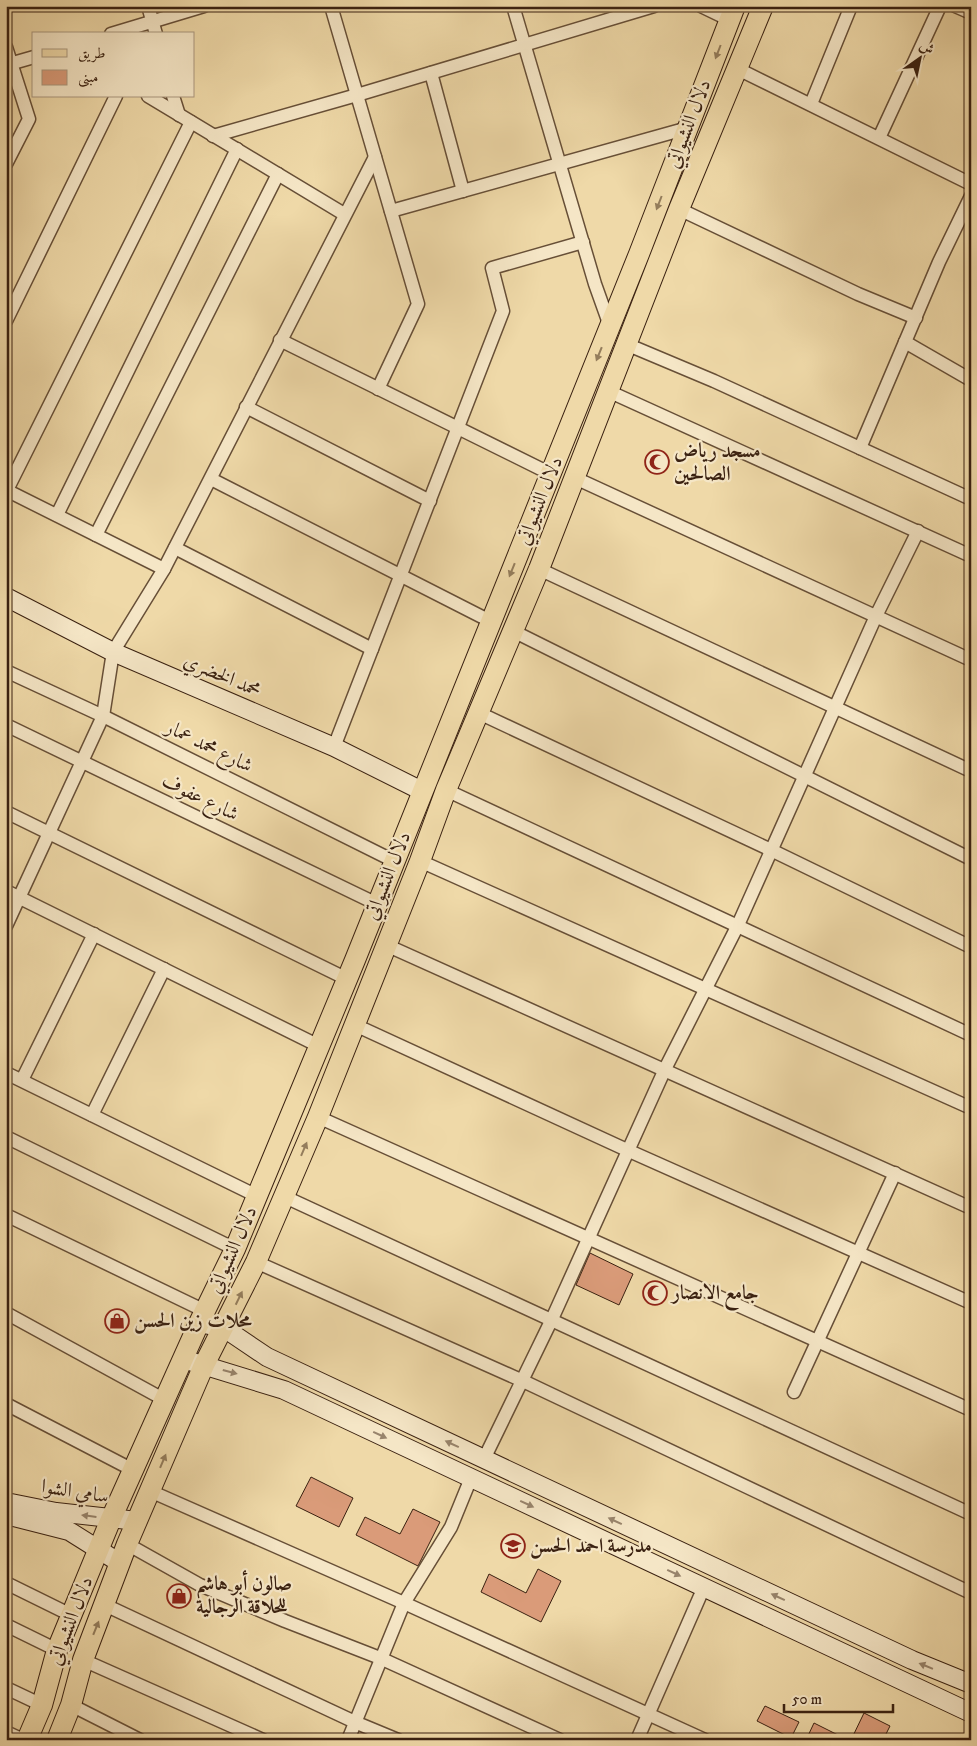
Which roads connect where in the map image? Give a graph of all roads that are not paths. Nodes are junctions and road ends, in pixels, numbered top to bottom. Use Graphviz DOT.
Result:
graph roads {
  1 [pos="148,6"];
  2 [pos="204,6"];
  3 [pos="331,6"];
  4 [pos="513,6"];
  5 [pos="654,6"];
  6 [pos="701,6"];
  7 [pos="763,6"];
  8 [pos="852,6"];
  9 [pos="940,6"];
  10 [pos="955,6"];
  11 [pos="733,13"];
  12 [pos="971,13"];
  13 [pos="154,28"];
  14 [pos="125,32"];
  15 [pos="524,45"];
  16 [pos="6,47"];
  17 [pos="32,58"];
  18 [pos="9,64"];
  19 [pos="738,69"];
  20 [pos="431,73"];
  21 [pos="357,95"];
  22 [pos="115,98"];
  23 [pos="151,98"];
  24 [pos="174,98"];
  25 [pos="811,104"];
  26 [pos="178,115"];
  27 [pos="191,122"];
  28 [pos="688,128"];
  29 [pos="213,136"];
  30 [pos="880,138"];
  31 [pos="237,149"];
  32 [pos="375,157"];
  33 [pos="560,163"];
  34 [pos="6,164"];
  35 [pos="278,174"];
  36 [pos="971,184"];
  37 [pos="463,191"];
  38 [pos="971,196"];
  39 [pos="679,209"];
  40 [pos="391,211"];
  41 [pos="344,214"];
  42 [pos="583,242"];
  43 [pos="916,318"];
  44 [pos="6,321"];
  45 [pos="610,326"];
  46 [pos="280,340"];
  47 [pos="905,342"];
  48 [pos="626,344"];
  49 [pos="971,380"];
  50 [pos="378,389"];
  51 [pos="608,391"];
  52 [pos="246,408"];
  53 [pos="458,429"];
  54 [pos="860,448"];
  55 [pos="551,474"];
  56 [pos="573,477"];
  57 [pos="211,479"];
  58 [pos="7,491"];
  59 [pos="971,499"];
  60 [pos="430,501"];
  61 [pos="57,515"];
  62 [pos="918,531"];
  63 [pos="96,535"];
  64 [pos="175,548"];
  65 [pos="971,556"];
  66 [pos="164,569"];
  67 [pos="539,569"];
  68 [pos="401,576"];
  69 [pos="6,597"];
  70 [pos="876,616"];
  71 [pos="492,622"];
  72 [pos="513,632"];
  73 [pos="372,649"];
  74 [pos="113,652"];
  75 [pos="971,660"];
  76 [pos="6,671"];
  77 [pos="837,708"];
  78 [pos="479,713"];
  79 [pos="103,716"];
  80 [pos="6,725"];
  81 [pos="334,747"];
  82 [pos="82,762"];
  83 [pos="971,771"];
  84 [pos="805,776"];
  85 [pos="422,791"];
  86 [pos="444,794"];
  87 [pos="6,812"];
  88 [pos="49,833"];
  89 [pos="771,850"];
  90 [pos="971,859"];
  91 [pos="394,860"];
  92 [pos="420,861"];
  93 [pos="6,891"];
  94 [pos="19,897"];
  95 [pos="377,904"];
  96 [pos="738,925"];
  97 [pos="6,926"];
  98 [pos="94,934"];
  99 [pos="386,945"];
  100 [pos="971,947"];
  101 [pos="164,969"];
  102 [pos="347,979"];
  103 [pos="706,989"];
  104 [pos="355,1025"];
  105 [pos="971,1034"];
  106 [pos="319,1046"];
  107 [pos="664,1069"];
  108 [pos="6,1073"];
  109 [pos="22,1080"];
  110 [pos="971,1108"];
  111 [pos="92,1115"];
  112 [pos="318,1116"];
  113 [pos="6,1138"];
  114 [pos="627,1150"];
  115 [pos="895,1173"];
  116 [pos="257,1196"];
  117 [pos="283,1196"];
  118 [pos="971,1208"];
  119 [pos="6,1215"];
  120 [pos="586,1238"];
  121 [pos="235,1249"];
  122 [pos="857,1254"];
  123 [pos="256,1262"];
  124 [pos="971,1303"];
  125 [pos="6,1313"];
  126 [pos="202,1317"];
  127 [pos="552,1319"];
  128 [pos="224,1328"];
  129 [pos="817,1342"];
  130 [pos="183,1359"];
  131 [pos="204,1365"];
  132 [pos="523,1381"];
  133 [pos="794,1392"];
  134 [pos="165,1400"];
  135 [pos="6,1404"];
  136 [pos="971,1410"];
  137 [pos="484,1459"];
  138 [pos="134,1470"];
  139 [pos="471,1478"];
  140 [pos="150,1491"];
  141 [pos="6,1502"];
  142 [pos="971,1514"];
  143 [pos="6,1515"];
  144 [pos="111,1519"];
  145 [pos="137,1521"];
  146 [pos="127,1544"];
  147 [pos="99,1549"];
  148 [pos="120,1563"];
  149 [pos="6,1583"];
  150 [pos="704,1588"];
  151 [pos="971,1593"];
  152 [pos="404,1603"];
  153 [pos="105,1605"];
  154 [pos="73,1616"];
  155 [pos="6,1625"];
  156 [pos="57,1650"];
  157 [pos="380,1658"];
  158 [pos="83,1660"];
  159 [pos="971,1684"];
  160 [pos="6,1688"];
  161 [pos="42,1705"];
  162 [pos="71,1705"];
  163 [pos="971,1712"];
  164 [pos="649,1714"];
  165 [pos="357,1723"];
  166 [pos="6,1732"];
  167 [pos="23,1740"];
  168 [pos="27,1740"];
  169 [pos="57,1740"];
  170 [pos="140,1740"];
  171 [pos="263,1740"];
  172 [pos="348,1740"];
  173 [pos="398,1740"];
  174 [pos="560,1740"];
  175 [pos="637,1740"];
  176 [pos="705,1740"];
  1 -- 13 [label="street"];
  2 -- 13 [label="street"];
  3 -- 21 [label="street"];
  4 -- 15 [label="street"];
  5 -- 15 [label="street"];
  6 -- 11 [label="street"];
  7 -- 19 [label="main road, دلال النشيواتي"];
  8 -- 25 [label="street"];
  9 -- 30 [label="street"];
  10 -- 12 [label="street"];
  11 -- 28 [label="main road, دلال النشيواتي, one-way"];
  13 -- 14 [label="street"];
  15 -- 20 [label="street"];
  15 -- 33 [label="street"];
  16 -- 18 [label="street"];
  17 -- 18 [label="street"];
  18 -- 34 [label="street"];
  19 -- 25 [label="street"];
  19 -- 39 [label="main road, دلال النشيواتي"];
  20 -- 21 [label="street"];
  20 -- 37 [label="street"];
  21 -- 29 [label="street"];
  21 -- 32 [label="street"];
  22 -- 44 [label="street"];
  23 -- 26 [label="street"];
  24 -- 26 [label="street"];
  25 -- 30 [label="street"];
  26 -- 27 [label="street"];
  27 -- 29 [label="street"];
  27 -- 58 [label="street"];
  28 -- 33 [label="street"];
  28 -- 45 [label="main road, دلال النشيواتي, one-way"];
  29 -- 31 [label="street"];
  30 -- 36 [label="street"];
  31 -- 35 [label="street"];
  31 -- 61 [label="street"];
  32 -- 40 [label="street"];
  32 -- 41 [label="street"];
  33 -- 37 [label="street"];
  33 -- 42 [label="street"];
  35 -- 41 [label="street"];
  35 -- 63 [label="street"];
  37 -- 40 [label="street"];
  38 -- 43 [label="street"];
  39 -- 43 [label="street"];
  39 -- 48 [label="main road, دلال النشيواتي"];
  40 -- 50 [label="street"];
  41 -- 46 [label="street"];
  42 -- 45 [label="street"];
  42 -- 53 [label="street"];
  43 -- 47 [label="street"];
  45 -- 55 [label="main road, دلال النشيواتي, one-way"];
  46 -- 50 [label="street"];
  46 -- 52 [label="street"];
  47 -- 49 [label="street"];
  47 -- 54 [label="street"];
  48 -- 51 [label="main road, دلال النشيواتي"];
  48 -- 54 [label="street"];
  50 -- 53 [label="street"];
  51 -- 56 [label="main road, دلال النشيواتي"];
  51 -- 62 [label="street"];
  52 -- 57 [label="street"];
  52 -- 60 [label="street"];
  53 -- 55 [label="street"];
  53 -- 60 [label="street"];
  54 -- 59 [label="street"];
  55 -- 71 [label="main road, دلال النشيواتي, one-way"];
  56 -- 67 [label="main road, دلال النشيواتي"];
  56 -- 70 [label="street"];
  57 -- 64 [label="street"];
  57 -- 68 [label="street"];
  58 -- 61 [label="street"];
  60 -- 68 [label="street"];
  61 -- 63 [label="street"];
  62 -- 65 [label="street"];
  62 -- 70 [label="street"];
  63 -- 66 [label="street"];
  64 -- 66 [label="street"];
  64 -- 73 [label="street"];
  66 -- 74 [label="street"];
  67 -- 72 [label="main road, دلال النشيواتي"];
  67 -- 77 [label="street"];
  68 -- 71 [label="street"];
  68 -- 73 [label="street"];
  69 -- 74 [label="street, محمد الخضري"];
  70 -- 75 [label="street"];
  70 -- 77 [label="street"];
  71 -- 85 [label="main road, دلال النشيواتي"];
  72 -- 78 [label="main road, دلال النشيواتي"];
  72 -- 84 [label="street"];
  73 -- 81 [label="street"];
  74 -- 79 [label="street"];
  74 -- 81 [label="street, محمد الخضري"];
  76 -- 79 [label="street, شارع محمد عمار"];
  77 -- 83 [label="street"];
  77 -- 84 [label="street"];
  78 -- 86 [label="main road, دلال النشيواتي"];
  78 -- 89 [label="street"];
  79 -- 82 [label="street"];
  79 -- 91 [label="street, شارع محمد عمار"];
  80 -- 82 [label="street, شارع عفوف"];
  81 -- 85 [label="street, محمد الخضري"];
  82 -- 88 [label="street"];
  82 -- 95 [label="street, شارع عفوف"];
  84 -- 89 [label="street"];
  84 -- 90 [label="street"];
  85 -- 86 [label="main road"];
  85 -- 91 [label="main road, دلال النشيواتي"];
  86 -- 92 [label="main road, دلال النشيواتي"];
  86 -- 96 [label="street"];
  87 -- 88 [label="street"];
  88 -- 94 [label="street"];
  88 -- 102 [label="street"];
  89 -- 96 [label="street"];
  89 -- 100 [label="street"];
  91 -- 95 [label="main road, دلال النشيواتي"];
  92 -- 99 [label="main road, دلال النشيواتي"];
  92 -- 103 [label="street"];
  93 -- 94 [label="street"];
  94 -- 97 [label="street"];
  94 -- 98 [label="street"];
  95 -- 102 [label="main road, دلال النشيواتي"];
  96 -- 103 [label="street"];
  96 -- 105 [label="street"];
  98 -- 101 [label="street"];
  98 -- 109 [label="street"];
  99 -- 104 [label="main road, دلال النشيواتي"];
  99 -- 107 [label="street"];
  101 -- 106 [label="street"];
  101 -- 111 [label="street"];
  102 -- 106 [label="main road, دلال النشيواتي"];
  103 -- 107 [label="street"];
  103 -- 110 [label="street"];
  104 -- 112 [label="main road, دلال النشيواتي"];
  104 -- 114 [label="street"];
  106 -- 116 [label="main road, دلال النشيواتي"];
  107 -- 114 [label="street"];
  107 -- 115 [label="street"];
  108 -- 109 [label="street"];
  109 -- 111 [label="street"];
  111 -- 116 [label="street"];
  117 -- 112 [label="main road, دلال النشيواتي, one-way"];
  112 -- 120 [label="street"];
  113 -- 121 [label="street"];
  114 -- 120 [label="street"];
  114 -- 122 [label="street"];
  115 -- 118 [label="street"];
  115 -- 122 [label="street"];
  116 -- 121 [label="main road, دلال النشيواتي"];
  117 -- 123 [label="main road, دلال النشيواتي"];
  117 -- 127 [label="street"];
  119 -- 126 [label="street"];
  120 -- 127 [label="street"];
  120 -- 129 [label="street"];
  121 -- 126 [label="main road, دلال النشيواتي"];
  122 -- 124 [label="street"];
  122 -- 129 [label="street"];
  128 -- 123 [label="main road, دلال النشيواتي, one-way"];
  123 -- 132 [label="street"];
  125 -- 134 [label="street"];
  126 -- 128 [label="street"];
  126 -- 130 [label="main road, دلال النشيواتي"];
  127 -- 132 [label="street"];
  127 -- 142 [label="street"];
  128 -- 131 [label="main road, دلال النشيواتي"];
  137 -- 128 [label="street, one-way"];
  129 -- 133 [label="street"];
  129 -- 136 [label="street"];
  130 -- 131 [label="street"];
  130 -- 134 [label="main road, دلال النشيواتي"];
  131 -- 139 [label="street, one-way"];
  140 -- 131 [label="main road, دلال النشيواتي, one-way"];
  132 -- 137 [label="street"];
  132 -- 151 [label="street"];
  134 -- 138 [label="main road, دلال النشيواتي"];
  135 -- 138 [label="street"];
  159 -- 137 [label="street, one-way"];
  138 -- 144 [label="main road, دلال النشيواتي"];
  139 -- 150 [label="street, one-way"];
  139 -- 152 [label="street"];
  140 -- 145 [label="main road, دلال النشيواتي"];
  140 -- 152 [label="street"];
  144 -- 141 [label="street, سامي الشوا, one-way"];
  143 -- 147 [label="street, سامي الشوا"];
  144 -- 145 [label="street, سامي الشوا"];
  144 -- 147 [label="main road, دلال النشيواتي"];
  145 -- 146 [label="main road, دلال النشيواتي"];
  146 -- 148 [label="main road, دلال النشيواتي"];
  146 -- 157 [label="street"];
  147 -- 148 [label="street, سامي الشوا"];
  147 -- 154 [label="main road, دلال النشيواتي"];
  148 -- 153 [label="main road, دلال النشيواتي"];
  149 -- 154 [label="street"];
  150 -- 163 [label="street"];
  150 -- 164 [label="street"];
  152 -- 157 [label="street"];
  152 -- 164 [label="street"];
  158 -- 153 [label="main road, دلال النشيواتي, one-way"];
  153 -- 165 [label="street"];
  154 -- 156 [label="main road, دلال النشيواتي"];
  155 -- 156 [label="street"];
  156 -- 161 [label="main road, دلال النشيواتي"];
  157 -- 165 [label="street"];
  157 -- 174 [label="street"];
  158 -- 162 [label="main road, دلال النشيواتي"];
  158 -- 171 [label="street"];
  160 -- 161 [label="street"];
  161 -- 168 [label="main road, دلال النشيواتي"];
  162 -- 169 [label="main road, دلال النشيواتي"];
  162 -- 170 [label="street"];
  164 -- 175 [label="street"];
  164 -- 176 [label="street"];
  165 -- 172 [label="street"];
  165 -- 173 [label="street"];
  166 -- 167 [label="street"];
}
